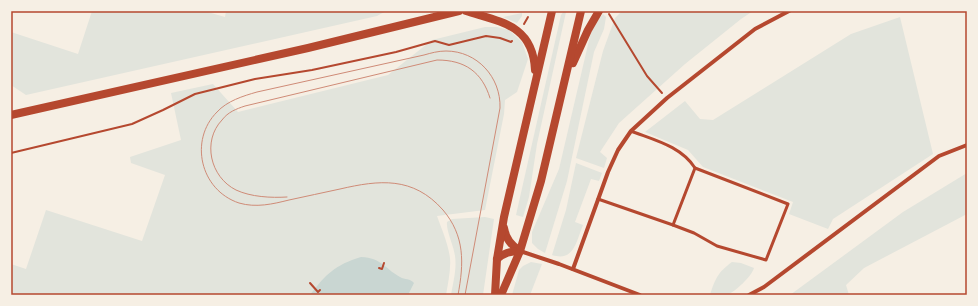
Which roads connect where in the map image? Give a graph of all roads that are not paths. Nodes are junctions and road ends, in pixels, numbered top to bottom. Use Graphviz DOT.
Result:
graph roads {
  1 [pos="460,11"];
  2 [pos="466,11"];
  3 [pos="552,11"];
  4 [pos="581,11"];
  5 [pos="600,11"];
  6 [pos="789,11"];
  7 [pos="566,78"];
  8 [pos="536,81"];
  9 [pos="11,115"];
  10 [pos="630,131"];
  11 [pos="967,145"];
  12 [pos="695,168"];
  13 [pos="598,199"];
  14 [pos="503,224"];
  15 [pos="673,225"];
  16 [pos="520,251"];
  17 [pos="497,259"];
  18 [pos="573,269"];
  19 [pos="495,295"];
  20 [pos="501,295"];
  21 [pos="640,295"];
  22 [pos="749,295"];
  1 -- 9 [label="main road"];
  2 -- 8 [label="main road"];
  3 -- 8 [label="main road"];
  4 -- 7 [label="main road"];
  5 -- 7 [label="main road"];
  6 -- 10 [label="street"];
  7 -- 16 [label="main road"];
  8 -- 14 [label="main road"];
  10 -- 12 [label="lane"];
  10 -- 13 [label="street"];
  11 -- 22 [label="street"];
  12 -- 15 [label="lane"];
  12 -- 15 [label="lane"];
  13 -- 15 [label="lane"];
  13 -- 18 [label="street"];
  14 -- 16 [label="main road"];
  14 -- 17 [label="main road"];
  16 -- 17 [label="main road"];
  16 -- 18 [label="street"];
  16 -- 20 [label="main road"];
  17 -- 19 [label="main road"];
  18 -- 21 [label="street"];
}
